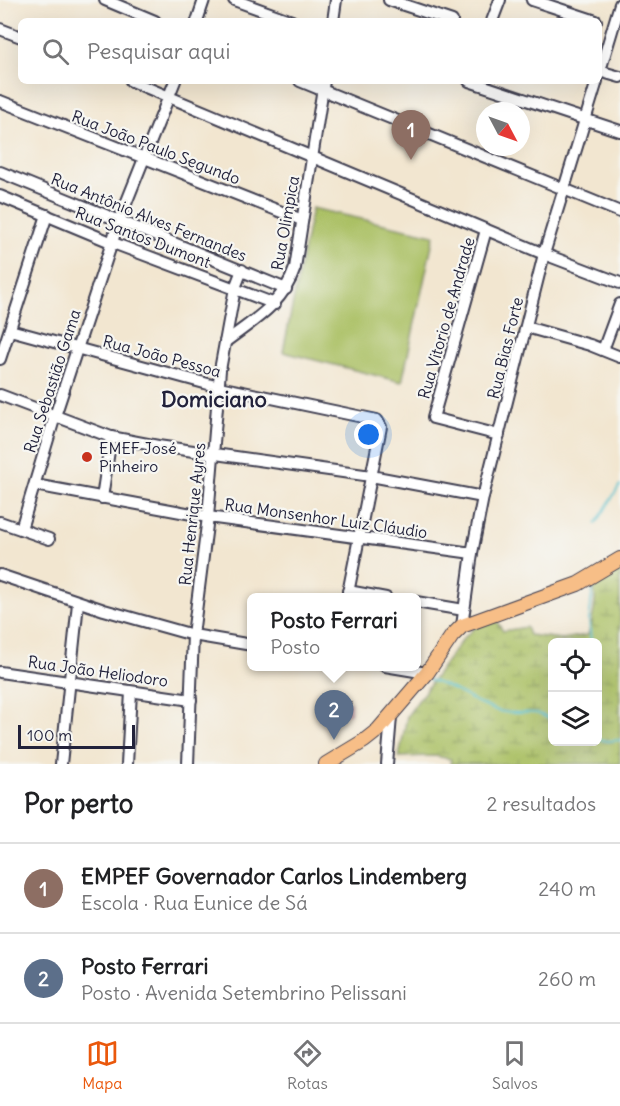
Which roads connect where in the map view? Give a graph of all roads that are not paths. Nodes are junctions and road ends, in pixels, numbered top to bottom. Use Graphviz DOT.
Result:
graph roads {
  1 [pos="105,0"];
  2 [pos="204,0"];
  3 [pos="234,0"];
  4 [pos="336,0"];
  5 [pos="389,0"];
  6 [pos="500,0"];
  7 [pos="532,0"];
  8 [pos="620,4"];
  9 [pos="148,18"];
  10 [pos="198,18"];
  11 [pos="284,18"];
  12 [pos="333,18"];
  13 [pos="443,18"];
  14 [pos="493,18"];
  15 [pos="589,18"];
  16 [pos="616,27"];
  17 [pos="0,29"];
  18 [pos="18,36"];
  19 [pos="602,66"];
  20 [pos="602,75"];
  21 [pos="620,78"];
  22 [pos="139,84"];
  23 [pos="174,84"];
  24 [pos="478,84"];
  25 [pos="596,84"];
  26 [pos="323,86"];
  27 [pos="169,96"];
  28 [pos="0,101"];
  29 [pos="585,120"];
  30 [pos="620,131"];
  31 [pos="312,157"];
  32 [pos="144,159"];
  33 [pos="0,172"];
  34 [pos="564,188"];
  35 [pos="0,196"];
  36 [pos="620,212"];
  37 [pos="47,215"];
  38 [pos="302,220"];
  39 [pos="119,221"];
  40 [pos="486,230"];
  41 [pos="113,243"];
  42 [pos="544,254"];
  43 [pos="242,270"];
  44 [pos="620,283"];
  45 [pos="235,288"];
  46 [pos="286,289"];
  47 [pos="275,304"];
  48 [pos="620,304"];
  49 [pos="526,327"];
  50 [pos="10,330"];
  51 [pos="225,342"];
  52 [pos="77,349"];
  53 [pos="603,350"];
  54 [pos="620,357"];
  55 [pos="0,359"];
  56 [pos="219,387"];
  57 [pos="0,395"];
  58 [pos="55,416"];
  59 [pos="499,435"];
  60 [pos="111,437"];
  61 [pos="214,453"];
  62 [pos="371,476"];
  63 [pos="35,485"];
  64 [pos="483,497"];
  65 [pos="102,498"];
  66 [pos="208,517"];
  67 [pos="0,522"];
  68 [pos="21,529"];
  69 [pos="359,537"];
  70 [pos="49,539"];
  71 [pos="472,553"];
  72 [pos="620,559"];
  73 [pos="0,575"];
  74 [pos="347,593"];
  75 [pos="78,603"];
  76 [pos="421,603"];
  77 [pos="465,610"];
  78 [pos="462,626"];
  79 [pos="193,635"];
  80 [pos="247,644"];
  81 [pos="415,671"];
  82 [pos="0,672"];
  83 [pos="427,673"];
  84 [pos="68,683"];
  85 [pos="131,692"];
  86 [pos="191,699"];
  87 [pos="391,717"];
  88 [pos="60,764"];
  89 [pos="127,764"];
  90 [pos="189,764"];
  91 [pos="326,764"];
  92 [pos="387,764"];
  1 -- 9 [label="street"];
  2 -- 10 [label="street"];
  3 -- 11 [label="street"];
  4 -- 12 [label="street"];
  5 -- 13 [label="street"];
  6 -- 14 [label="street"];
  7 -- 15 [label="street"];
  8 -- 16 [label="street, Rua Bias Forte"];
  16 -- 19 [label="street, Rua Bias Forte"];
  17 -- 18 [label="street"];
  20 -- 21 [label="street"];
  22 -- 27 [label="street"];
  23 -- 27 [label="street, Rua Sebastião Gama"];
  24 -- 29 [label="street"];
  25 -- 29 [label="street, Rua Bias Forte"];
  26 -- 31 [label="street, Rua Olimpica"];
  26 -- 34 [label="street"];
  27 -- 31 [label="street"];
  27 -- 32 [label="street, Rua Sebastião Gama"];
  28 -- 32 [label="street, Rua João Paulo Segundo"];
  29 -- 30 [label="street"];
  29 -- 34 [label="street, Rua Bias Forte"];
  31 -- 38 [label="street, Rua Olimpica"];
  31 -- 40 [label="street"];
  32 -- 38 [label="street, Rua João Paulo Segundo"];
  32 -- 39 [label="street, Rua Sebastião Gama"];
  33 -- 39 [label="street, Rua Antônio Alves Fernandes"];
  34 -- 36 [label="street"];
  34 -- 42 [label="street, Rua Bias Forte"];
  35 -- 37 [label="street, Rua Santos Dumont"];
  37 -- 41 [label="street, Rua Santos Dumont"];
  37 -- 50 [label="street"];
  38 -- 46 [label="street, Rua Olimpica"];
  39 -- 41 [label="street, Rua Sebastião Gama"];
  39 -- 43 [label="street, Rua Antônio Alves Fernandes"];
  40 -- 42 [label="street"];
  40 -- 59 [label="street, Rua Vitorio de Andrade"];
  41 -- 45 [label="street, Rua Santos Dumont"];
  41 -- 52 [label="street, Rua Sebastião Gama"];
  42 -- 44 [label="street"];
  42 -- 49 [label="street, Rua Bias Forte"];
  43 -- 45 [label="street, Rua Henrique Ayres"];
  43 -- 46 [label="street, Rua Antônio Alves Fernandes"];
  45 -- 47 [label="street, Rua Santos Dumont"];
  45 -- 51 [label="street, Rua Henrique Ayres"];
  46 -- 47 [label="street, Rua Olimpica"];
  47 -- 51 [label="street, Rua Olimpica"];
  48 -- 53 [label="street"];
  49 -- 53 [label="street"];
  49 -- 59 [label="street, Rua Bias Forte"];
  50 -- 52 [label="street, Rua João Pessoa"];
  50 -- 55 [label="street"];
  51 -- 56 [label="street, Rua Henrique Ayres"];
  52 -- 56 [label="street, Rua João Pessoa"];
  52 -- 58 [label="street, Rua Sebastião Gama"];
  53 -- 54 [label="street"];
  56 -- 61 [label="street, Rua Henrique Ayres"];
  56 -- 62 [label="street, Rua João Pessoa"];
  57 -- 58 [label="street"];
  58 -- 60 [label="street"];
  58 -- 63 [label="street, Rua Sebastião Gama"];
  59 -- 64 [label="street, Rua Bias Forte"];
  60 -- 61 [label="street"];
  60 -- 65 [label="street"];
  61 -- 62 [label="street"];
  61 -- 66 [label="street, Rua Henrique Ayres"];
  62 -- 64 [label="street"];
  62 -- 69 [label="street"];
  63 -- 65 [label="street, Rua Monsenhor Luiz Cláudio"];
  63 -- 68 [label="street, Rua Sebastião Gama"];
  64 -- 71 [label="street, Rua Bias Forte"];
  65 -- 66 [label="street, Rua Monsenhor Luiz Cláudio"];
  66 -- 69 [label="street, Rua Monsenhor Luiz Cláudio"];
  66 -- 79 [label="street, Rua Henrique Ayres"];
  67 -- 68 [label="street"];
  68 -- 70 [label="street"];
  69 -- 71 [label="street, Rua Monsenhor Luiz Cláudio"];
  69 -- 74 [label="street"];
  71 -- 77 [label="street, Rua Bias Forte"];
  72 -- 78 [label="main road"];
  73 -- 75 [label="street"];
  75 -- 79 [label="street"];
  75 -- 84 [label="street"];
  76 -- 77 [label="street"];
  77 -- 78 [label="street, Rua Bias Forte"];
  78 -- 83 [label="main road"];
  79 -- 80 [label="street"];
  79 -- 86 [label="street, Rua Henrique Ayres"];
  81 -- 83 [label="street"];
  82 -- 84 [label="street, Rua João Heliodoro"];
  83 -- 87 [label="main road"];
  84 -- 85 [label="street, Rua João Heliodoro"];
  84 -- 88 [label="street"];
  85 -- 86 [label="street, Rua João Heliodoro"];
  85 -- 89 [label="street"];
  86 -- 90 [label="street, Rua Henrique Ayres"];
  87 -- 91 [label="main road"];
  87 -- 92 [label="street"];
}
